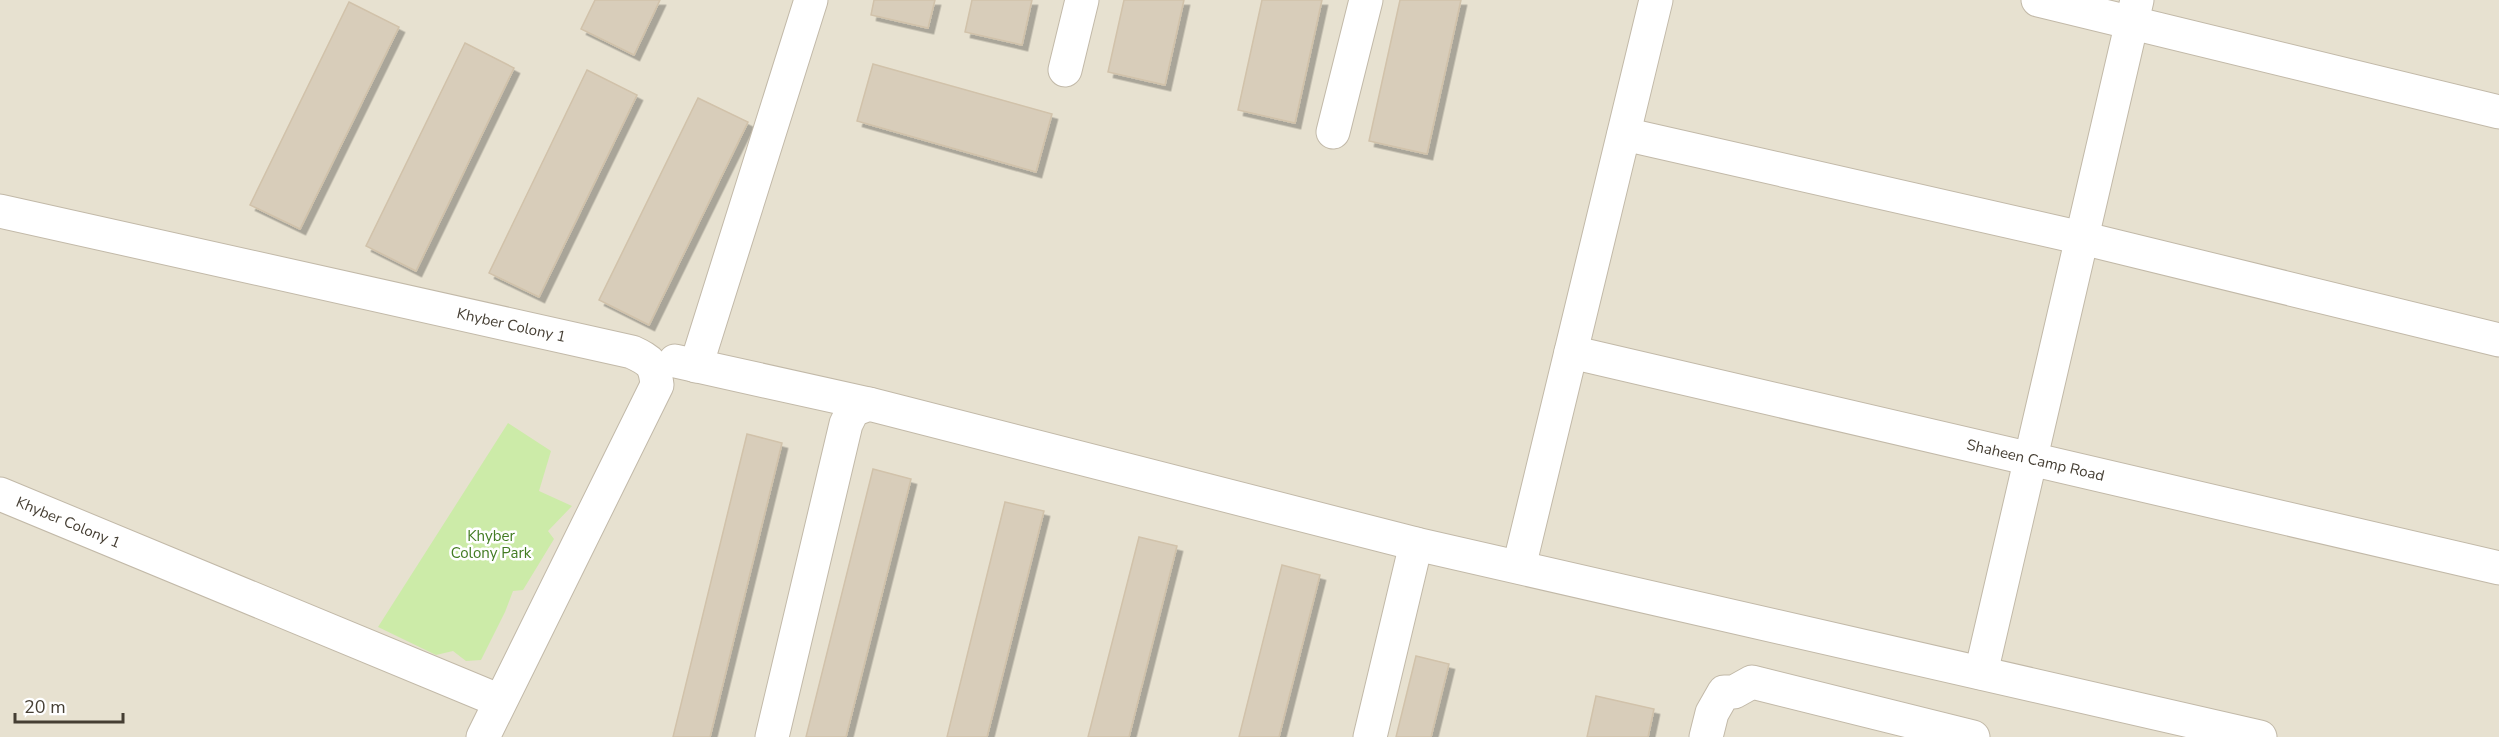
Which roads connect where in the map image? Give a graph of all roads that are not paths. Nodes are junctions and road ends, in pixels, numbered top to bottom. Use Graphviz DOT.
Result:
graph roads {
  1 [pos="812,0"];
  2 [pos="1082,0"];
  3 [pos="1366,0"];
  4 [pos="1656,0"];
  5 [pos="2038,0"];
  6 [pos="2135,11"];
  7 [pos="1065,69"];
  8 [pos="2499,112"];
  9 [pos="1333,132"];
  10 [pos="1624,134"];
  11 [pos="0,211"];
  12 [pos="2082,238"];
  13 [pos="2499,340"];
  14 [pos="632,352"];
  15 [pos="1571,352"];
  16 [pos="696,366"];
  17 [pos="869,404"];
  18 [pos="2031,459"];
  19 [pos="0,494"];
  20 [pos="1416,544"];
  21 [pos="1519,567"];
  22 [pos="2499,568"];
  23 [pos="1981,673"];
  24 [pos="500,701"];
  25 [pos="483,737"];
  26 [pos="772,737"];
  27 [pos="1370,737"];
  28 [pos="1706,737"];
  29 [pos="1973,737"];
  30 [pos="2260,737"];
  1 -- 16 [label="street"];
  2 -- 7 [label="street"];
  3 -- 9 [label="street"];
  4 -- 10 [label="street"];
  5 -- 6 [label="street"];
  6 -- 8 [label="street"];
  6 -- 12 [label="street"];
  10 -- 12 [label="street"];
  10 -- 15 [label="street"];
  11 -- 14 [label="street, Khyber Colony 1"];
  12 -- 13 [label="street"];
  12 -- 18 [label="street"];
  14 -- 16 [label="street"];
  14 -- 24 [label="street, Khyber Colony 1"];
  15 -- 18 [label="street, Shaheen Camp Road"];
  15 -- 21 [label="street"];
  16 -- 17 [label="street"];
  17 -- 20 [label="street"];
  17 -- 26 [label="street"];
  18 -- 22 [label="street, Shaheen Camp Road"];
  18 -- 23 [label="street"];
  19 -- 24 [label="street, Khyber Colony 1"];
  20 -- 21 [label="street"];
  20 -- 27 [label="street"];
  21 -- 23 [label="street"];
  23 -- 30 [label="street"];
  24 -- 25 [label="street, Khyber Colony 1"];
  28 -- 29 [label="street"];
}
